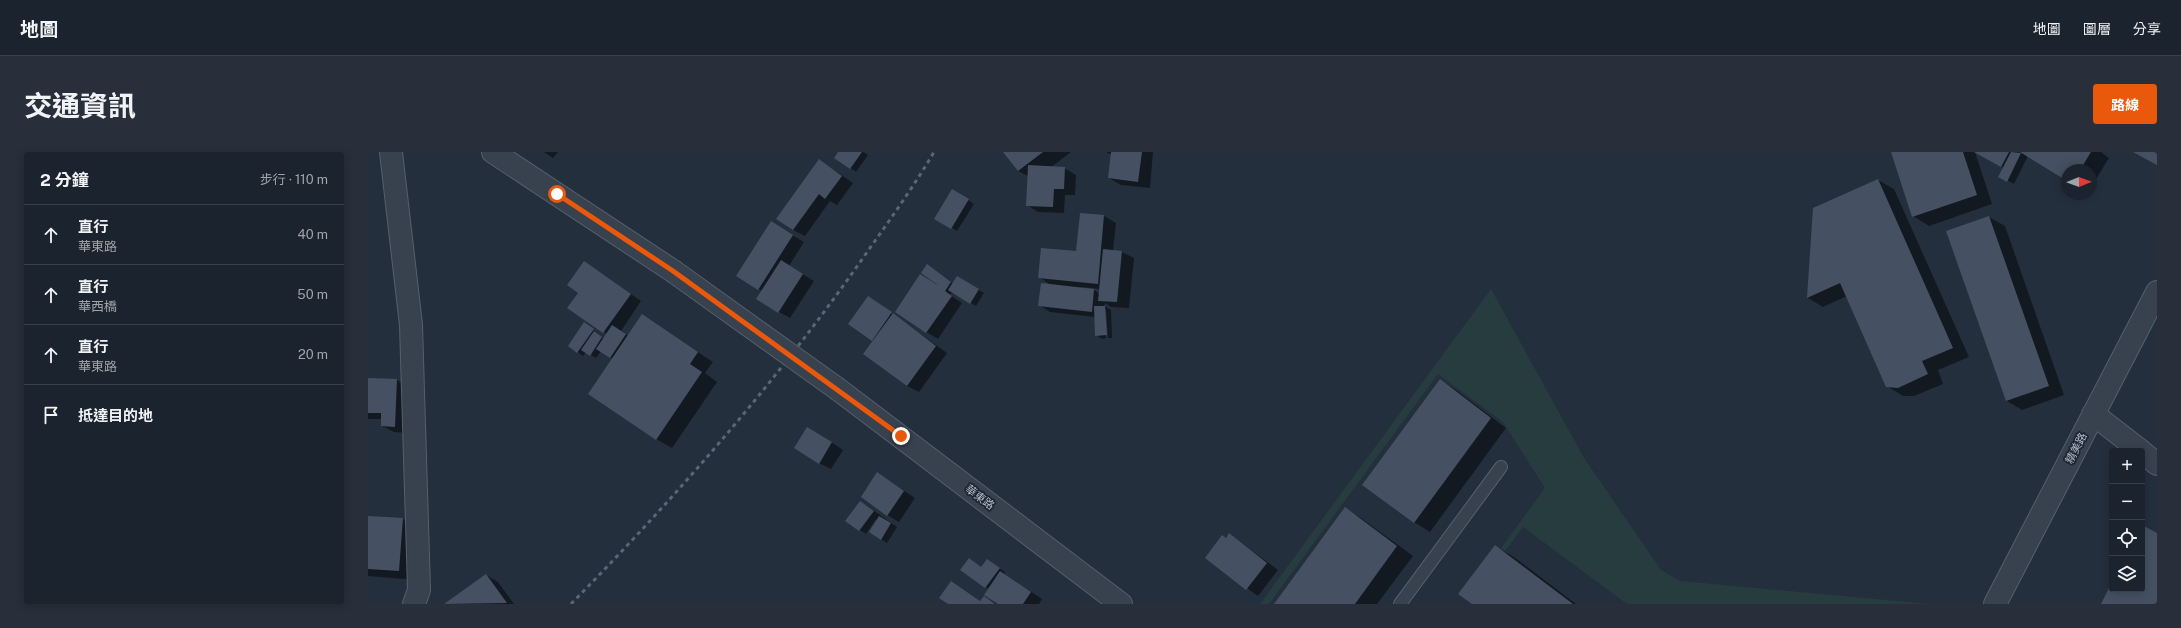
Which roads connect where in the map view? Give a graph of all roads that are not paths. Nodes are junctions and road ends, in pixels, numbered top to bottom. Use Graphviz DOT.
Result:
graph roads {
  1 [pos="391,152"];
  2 [pos="493,152"];
  3 [pos="2157,292"];
  4 [pos="2093,414"];
  5 [pos="2137,448"];
  6 [pos="2145,454"];
  7 [pos="2157,464"];
  8 [pos="1500,468"];
  9 [pos="414,604"];
  10 [pos="1121,604"];
  11 [pos="1400,604"];
  12 [pos="1994,604"];
  1 -- 9 [label="street"];
  2 -- 10 [label="street, 華東路, bridge"];
  3 -- 4 [label="street, 精美路"];
  4 -- 5 [label="street"];
  4 -- 12 [label="street, 精美路"];
  6 -- 7 [label="street"];
  8 -- 11 [label="lane"];
}
